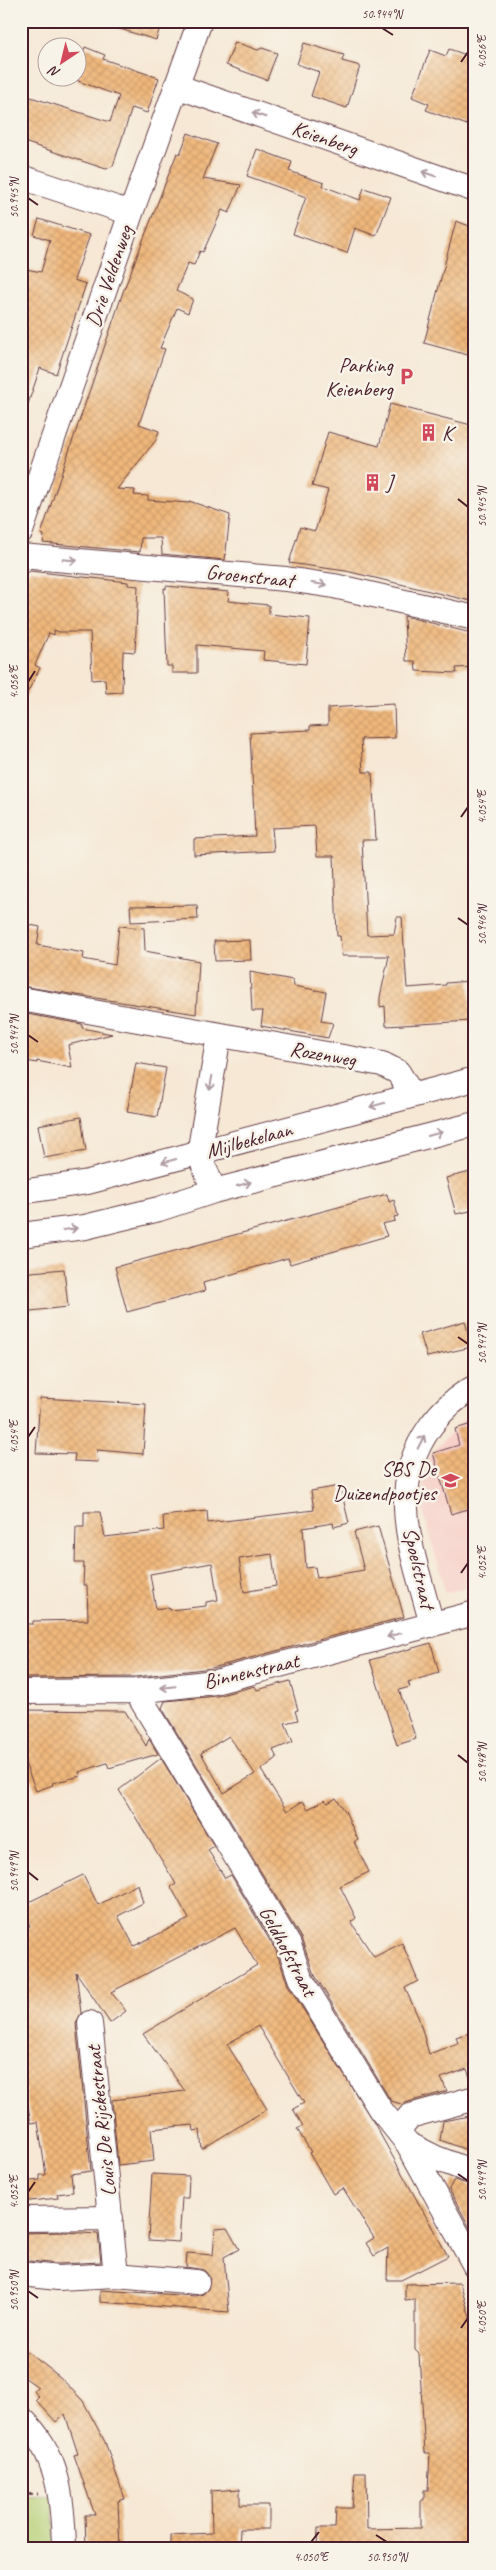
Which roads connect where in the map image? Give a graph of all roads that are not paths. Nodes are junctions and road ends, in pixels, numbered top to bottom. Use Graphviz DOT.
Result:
graph roads {
  1 [pos="200,21"];
  2 [pos="176,86"];
  3 [pos="21,177"];
  4 [pos="475,190"];
  5 [pos="131,213"];
  6 [pos="21,531"];
  7 [pos="21,556"];
  8 [pos="475,618"];
  9 [pos="21,999"];
  10 [pos="219,1035"];
  11 [pos="475,1079"];
  12 [pos="412,1095"];
  13 [pos="475,1124"];
  14 [pos="199,1154"];
  15 [pos="214,1191"];
  16 [pos="21,1192"];
  17 [pos="21,1235"];
  18 [pos="475,1387"];
  19 [pos="475,1613"];
  20 [pos="432,1625"];
  21 [pos="136,1691"];
  22 [pos="21,1692"];
  23 [pos="90,2023"];
  24 [pos="475,2098"];
  25 [pos="403,2137"];
  26 [pos="475,2173"];
  27 [pos="112,2218"];
  28 [pos="21,2219"];
  29 [pos="475,2266"];
  30 [pos="21,2274"];
  31 [pos="116,2275"];
  32 [pos="197,2282"];
  33 [pos="21,2418"];
  34 [pos="64,2549"];
  1 -- 2 [label="street, Drie Veldenweg"];
  4 -- 2 [label="street, Keienberg, one-way"];
  2 -- 5 [label="street, Drie Veldenweg"];
  3 -- 5 [label="street"];
  5 -- 6 [label="street, Drie Veldenweg"];
  7 -- 8 [label="street, Groenstraat, one-way"];
  9 -- 10 [label="street, Rozenweg"];
  10 -- 12 [label="street, Rozenweg"];
  10 -- 14 [label="street, one-way"];
  11 -- 12 [label="street, Mijlbekelaan"];
  12 -- 14 [label="street, Mijlbekelaan, one-way"];
  15 -- 13 [label="street, Mijlbekelaan, one-way"];
  14 -- 15 [label="street"];
  14 -- 16 [label="street, Mijlbekelaan, one-way"];
  17 -- 15 [label="street, Mijlbekelaan, one-way"];
  20 -- 18 [label="street, Spoelstraat, one-way"];
  19 -- 20 [label="street, Binnenstraat"];
  20 -- 21 [label="street, Binnenstraat, one-way"];
  21 -- 22 [label="street, Binnenstraat"];
  21 -- 25 [label="street, Geldhofstraat"];
  23 -- 27 [label="street, Louis De Rijckestraat"];
  24 -- 25 [label="street"];
  25 -- 26 [label="street, Geldhofstraat"];
  25 -- 29 [label="street"];
  27 -- 28 [label="street, Louis De Rijckestraat"];
  27 -- 31 [label="street, Louis De Rijckestraat"];
  30 -- 31 [label="street"];
  31 -- 32 [label="street"];
  33 -- 34 [label="street"];
}
